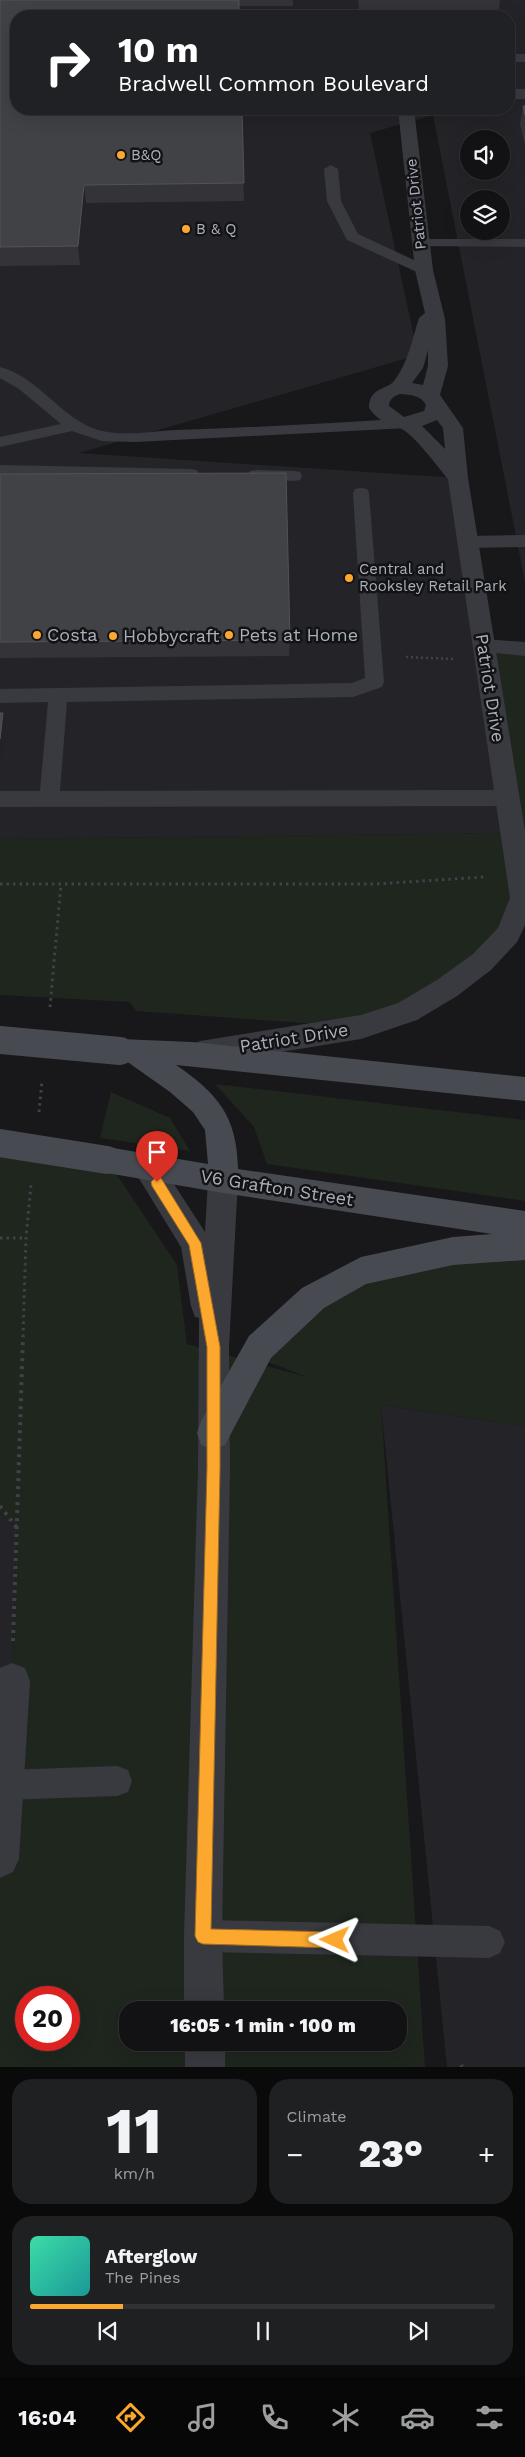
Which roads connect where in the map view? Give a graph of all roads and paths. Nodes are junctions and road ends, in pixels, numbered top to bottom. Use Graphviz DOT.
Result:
graph roads {
  1 [pos="407,115"];
  2 [pos="331,169"];
  3 [pos="421,243"];
  4 [pos="525,243"];
  5 [pos="424,270"];
  6 [pos="431,299"];
  7 [pos="0,372"];
  8 [pos="399,388"];
  9 [pos="433,400"];
  10 [pos="379,408"];
  11 [pos="408,423"];
  12 [pos="72,426"];
  13 [pos="295,432"];
  14 [pos="0,442"];
  15 [pos="0,470"];
  16 [pos="206,474"];
  17 [pos="235,475"];
  18 [pos="294,476"];
  19 [pos="458,478"];
  20 [pos="361,493"];
  21 [pos="525,541"];
  22 [pos="467,542"];
  23 [pos="525,649"];
  24 [pos="485,654"];
  25 [pos="402,657"];
  26 [pos="0,696"];
  27 [pos="58,696"];
  28 [pos="507,798"];
  29 [pos="0,799"];
  30 [pos="49,799"];
  31 [pos="0,884"];
  32 [pos="61,884"];
  33 [pos="522,895"];
  34 [pos="49,1017"];
  35 [pos="0,1040"];
  36 [pos="126,1051"];
  37 [pos="192,1054"];
  38 [pos="43,1074"];
  39 [pos="525,1088"];
  40 [pos="38,1122"];
  41 [pos="0,1143"];
  42 [pos="147,1167"];
  43 [pos="32,1178"];
  44 [pos="224,1180"];
  45 [pos="525,1225"];
  46 [pos="0,1238"];
  47 [pos="26,1238"];
  48 [pos="525,1246"];
  49 [pos="213,1347"];
  50 [pos="213,1433"];
  51 [pos="0,1506"];
  52 [pos="17,1528"];
  53 [pos="12,1681"];
  54 [pos="117,1781"];
  55 [pos="5,1785"];
  56 [pos="0,1859"];
  57 [pos="203,1936"];
  58 [pos="489,1942"];
  59 [pos="204,2001"];
  60 [pos="205,2051"];
  61 [pos="205,2067"];
  1 -- 3 [label="street, Patriot Drive"];
  2 -- 5 [label="lane"];
  3 -- 4 [label="lane"];
  3 -- 5 [label="street, Patriot Drive"];
  5 -- 6 [label="street, Patriot Drive"];
  6 -- 8 [label="street, Patriot Drive"];
  6 -- 9 [label="street, Patriot Drive"];
  7 -- 12 [label="lane"];
  8 -- 9 [label="street"];
  8 -- 10 [label="street"];
  9 -- 11 [label="street"];
  9 -- 19 [label="street, Patriot Drive"];
  10 -- 11 [label="street"];
  10 -- 13 [label="lane"];
  11 -- 13 [label="lane"];
  11 -- 19 [label="street"];
  12 -- 13 [label="lane"];
  12 -- 14 [label="lane"];
  15 -- 16 [label="lane"];
  17 -- 18 [label="lane"];
  19 -- 22 [label="street, Patriot Drive"];
  20 -- 27 [label="lane"];
  21 -- 22 [label="lane"];
  22 -- 24 [label="street, Patriot Drive"];
  23 -- 24 [label="lane"];
  24 -- 25 [label="path"];
  24 -- 28 [label="street, Patriot Drive"];
  26 -- 27 [label="lane"];
  27 -- 30 [label="lane"];
  28 -- 30 [label="lane"];
  28 -- 33 [label="street, Patriot Drive"];
  29 -- 30 [label="lane"];
  31 -- 32 [label="path"];
  32 -- 33 [label="path"];
  32 -- 34 [label="path"];
  33 -- 37 [label="street, Patriot Drive"];
  35 -- 36 [label="street, bridge"];
  36 -- 37 [label="street"];
  36 -- 44 [label="street"];
  37 -- 39 [label="street"];
  38 -- 40 [label="path"];
  41 -- 42 [label="street, V6 Grafton Street, bridge"];
  42 -- 44 [label="street, V6 Grafton Street"];
  42 -- 49 [label="street"];
  43 -- 47 [label="path"];
  44 -- 45 [label="street, V6 Grafton Street"];
  44 -- 49 [label="street"];
  46 -- 47 [label="path"];
  47 -- 52 [label="path"];
  48 -- 50 [label="street"];
  49 -- 50 [label="street"];
  50 -- 57 [label="street"];
  51 -- 52 [label="path"];
  52 -- 53 [label="path"];
  53 -- 55 [label="street"];
  54 -- 55 [label="lane"];
  55 -- 56 [label="street"];
  57 -- 58 [label="lane"];
  57 -- 59 [label="street"];
  60 -- 61 [label="street"];
}
